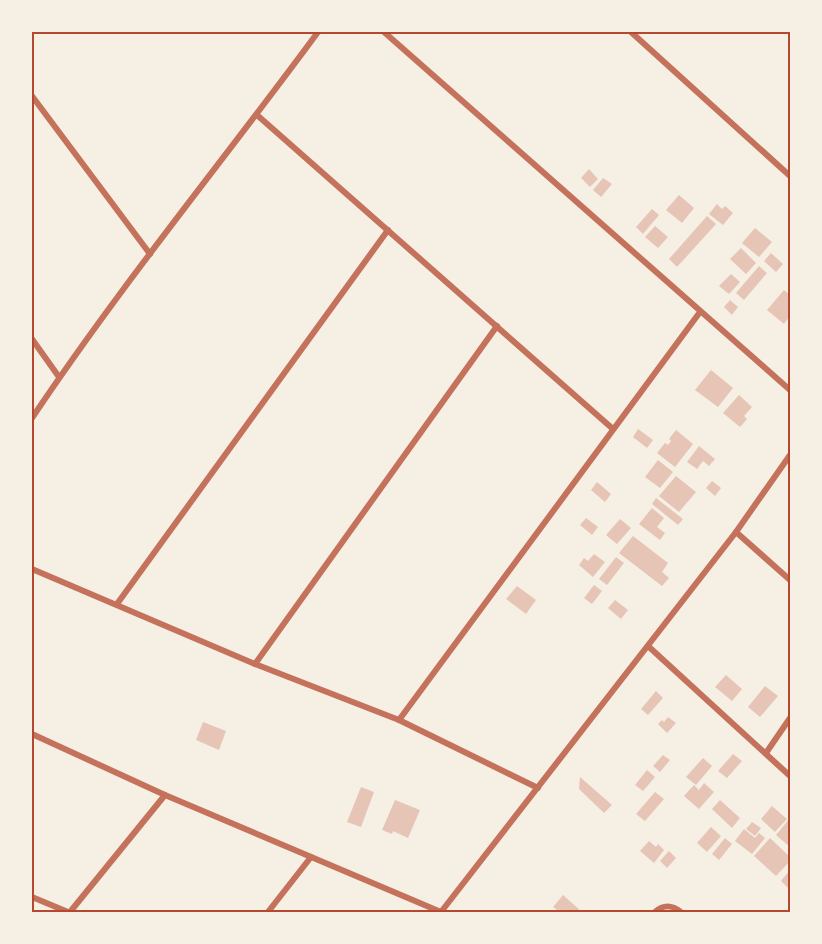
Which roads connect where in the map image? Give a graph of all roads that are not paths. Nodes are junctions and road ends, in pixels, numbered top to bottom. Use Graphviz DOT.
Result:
graph roads {
  1 [pos="318,32"];
  2 [pos="384,32"];
  3 [pos="631,32"];
  4 [pos="32,96"];
  5 [pos="257,116"];
  6 [pos="790,176"];
  7 [pos="388,231"];
  8 [pos="150,254"];
  9 [pos="700,312"];
  10 [pos="497,327"];
  11 [pos="32,339"];
  12 [pos="59,377"];
  13 [pos="790,390"];
  14 [pos="32,418"];
  15 [pos="613,429"];
  16 [pos="790,455"];
  17 [pos="736,532"];
  18 [pos="32,568"];
  19 [pos="790,580"];
  20 [pos="117,604"];
  21 [pos="648,646"];
  22 [pos="255,664"];
  23 [pos="790,718"];
  24 [pos="399,720"];
  25 [pos="32,734"];
  26 [pos="766,753"];
  27 [pos="790,776"];
  28 [pos="538,788"];
  29 [pos="165,795"];
  30 [pos="311,857"];
  31 [pos="32,897"];
  32 [pos="69,912"];
  33 [pos="268,912"];
  34 [pos="441,912"];
  35 [pos="655,912"];
  36 [pos="681,912"];
  1 -- 5 [label="street"];
  2 -- 9 [label="street"];
  3 -- 6 [label="street"];
  4 -- 8 [label="street"];
  5 -- 7 [label="street"];
  5 -- 8 [label="street"];
  7 -- 10 [label="street"];
  7 -- 20 [label="street"];
  8 -- 12 [label="street"];
  9 -- 13 [label="street"];
  9 -- 15 [label="street"];
  10 -- 15 [label="street"];
  10 -- 22 [label="street"];
  11 -- 12 [label="street"];
  12 -- 14 [label="street"];
  15 -- 24 [label="street"];
  16 -- 17 [label="street"];
  17 -- 19 [label="street"];
  17 -- 21 [label="street"];
  18 -- 20 [label="street"];
  20 -- 22 [label="street"];
  21 -- 26 [label="street"];
  21 -- 28 [label="street"];
  22 -- 24 [label="street"];
  23 -- 26 [label="street"];
  24 -- 28 [label="street"];
  25 -- 29 [label="street"];
  26 -- 27 [label="street"];
  28 -- 34 [label="street"];
  29 -- 30 [label="street"];
  29 -- 32 [label="street"];
  30 -- 33 [label="street"];
  30 -- 34 [label="street"];
  31 -- 32 [label="street"];
  35 -- 36 [label="street"];
}
